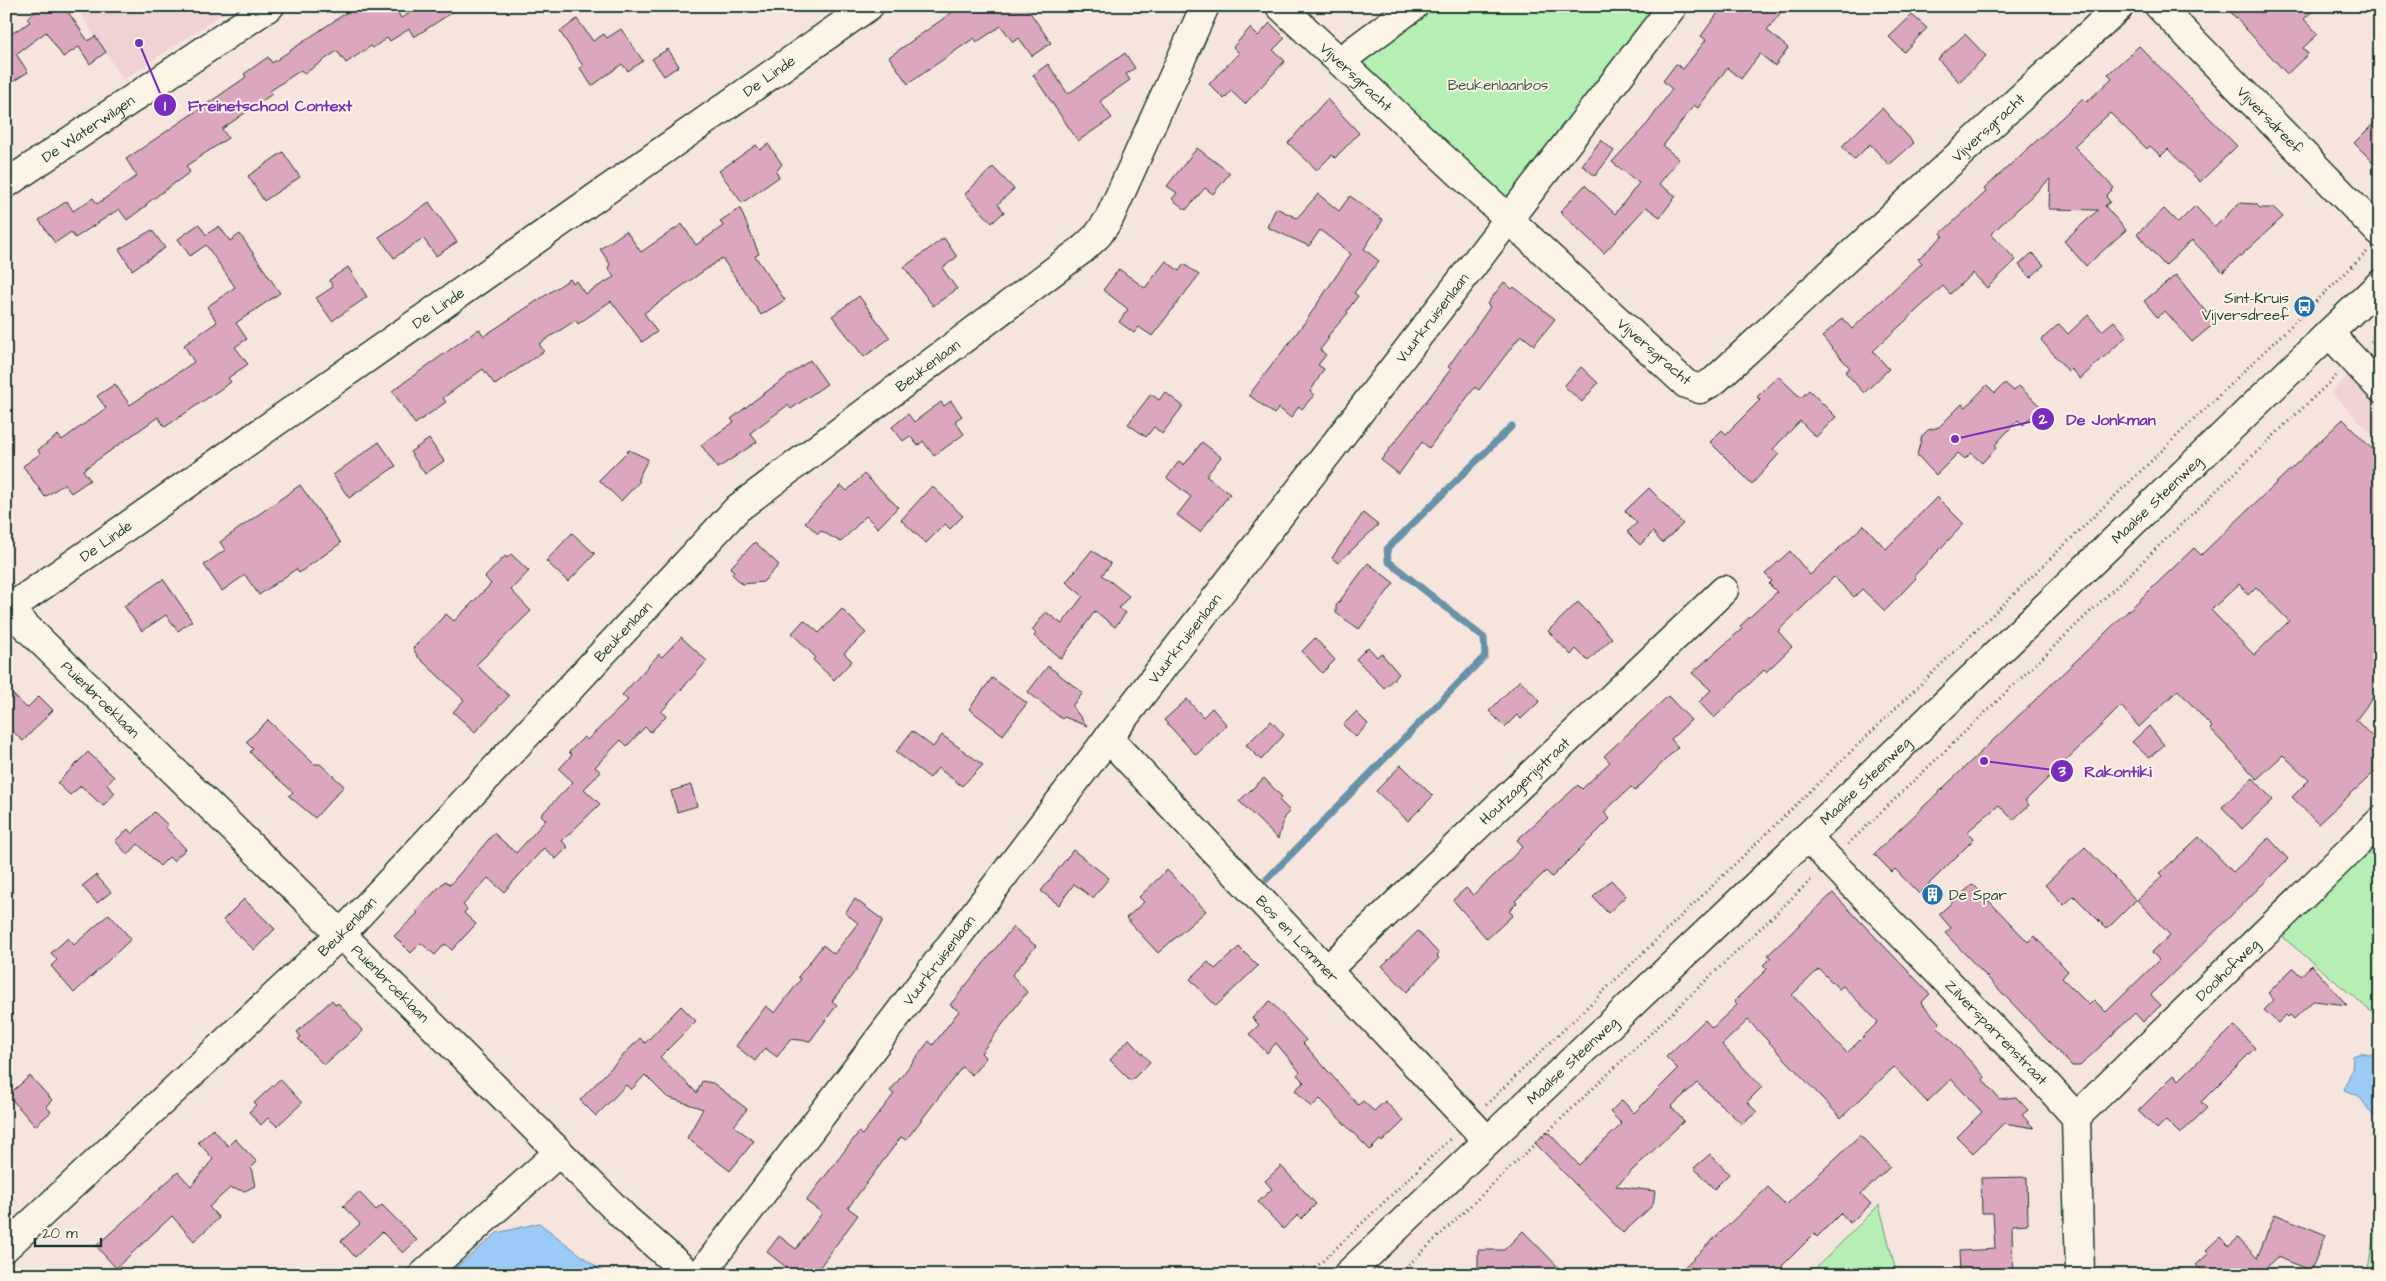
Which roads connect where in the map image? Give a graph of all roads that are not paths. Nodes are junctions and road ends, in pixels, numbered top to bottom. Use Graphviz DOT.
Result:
graph roads {
  1 [pos="270,6"];
  2 [pos="869,6"];
  3 [pos="1205,6"];
  4 [pos="1280,6"];
  5 [pos="1414,6"];
  6 [pos="1673,6"];
  7 [pos="2120,6"];
  8 [pos="2159,6"];
  9 [pos="1340,61"];
  10 [pos="6,184"];
  11 [pos="1509,218"];
  12 [pos="2376,239"];
  13 [pos="2380,284"];
  14 [pos="2329,333"];
  15 [pos="2380,388"];
  16 [pos="1724,590"];
  17 [pos="7,609"];
  18 [pos="1108,738"];
  19 [pos="2380,821"];
  20 [pos="1807,837"];
  21 [pos="341,934"];
  22 [pos="1326,971"];
  23 [pos="2076,1117"];
  24 [pos="1488,1140"];
  25 [pos="559,1152"];
  26 [pos="6,1247"];
  27 [pos="423,1275"];
  28 [pos="690,1275"];
  29 [pos="700,1275"];
  30 [pos="1347,1275"];
  31 [pos="2080,1275"];
  1 -- 10 [label="street, De Waterwilgen"];
  2 -- 17 [label="street, De Linde"];
  3 -- 21 [label="street, Beukenlaan"];
  4 -- 9 [label="street, Vijversgracht"];
  5 -- 9 [label="street"];
  6 -- 11 [label="street, Vuurkruisenlaan"];
  7 -- 11 [label="street, Vijversgracht"];
  8 -- 12 [label="street, Vijversdreef"];
  9 -- 11 [label="street, Vijversgracht"];
  11 -- 18 [label="street, Vuurkruisenlaan"];
  13 -- 14 [label="street, Maalse Steenweg"];
  14 -- 15 [label="street"];
  14 -- 20 [label="street, Maalse Steenweg"];
  16 -- 22 [label="street, Houtzagerijstraat"];
  17 -- 21 [label="street, Puienbroeklaan"];
  18 -- 22 [label="street, Bos en Lommer"];
  18 -- 29 [label="street, Vuurkruisenlaan"];
  19 -- 23 [label="street, Doolhofweg"];
  20 -- 23 [label="street, Zilversparrenstraat"];
  20 -- 24 [label="street, Maalse Steenweg"];
  21 -- 25 [label="street, Puienbroeklaan"];
  21 -- 26 [label="street, Beukenlaan"];
  22 -- 24 [label="street, Bos en Lommer"];
  23 -- 31 [label="street"];
  24 -- 30 [label="street, Maalse Steenweg"];
  25 -- 27 [label="street"];
  25 -- 28 [label="street, Puienbroeklaan"];
}
